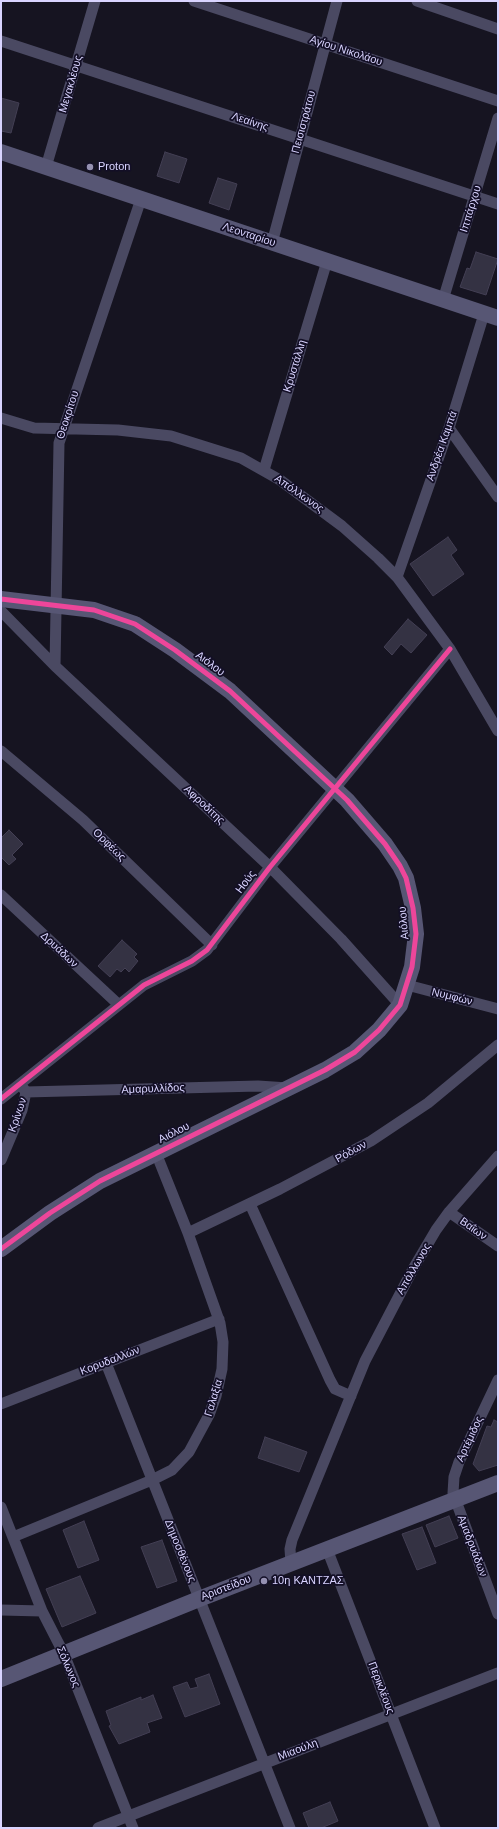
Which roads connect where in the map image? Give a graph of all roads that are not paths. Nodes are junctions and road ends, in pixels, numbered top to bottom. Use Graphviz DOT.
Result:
graph roads {
  1 [pos="95,1"];
  2 [pos="194,1"];
  3 [pos="337,1"];
  4 [pos="418,1"];
  5 [pos="498,29"];
  6 [pos="1,41"];
  7 [pos="324,44"];
  8 [pos="76,66"];
  9 [pos="498,102"];
  10 [pos="498,118"];
  11 [pos="300,139"];
  12 [pos="1,152"];
  13 [pos="46,167"];
  14 [pos="474,197"];
  15 [pos="141,199"];
  16 [pos="498,204"];
  17 [pos="272,243"];
  18 [pos="327,261"];
  19 [pos="443,300"];
  20 [pos="491,316"];
  21 [pos="1,418"];
  22 [pos="449,428"];
  23 [pos="63,430"];
  24 [pos="264,470"];
  25 [pos="498,497"];
  26 [pos="397,577"];
  27 [pos="1,599"];
  28 [pos="56,605"];
  29 [pos="1,611"];
  30 [pos="450,650"];
  31 [pos="55,666"];
  32 [pos="498,730"];
  33 [pos="1,751"];
  34 [pos="334,789"];
  35 [pos="270,867"];
  36 [pos="1,895"];
  37 [pos="212,945"];
  38 [pos="407,985"];
  39 [pos="118,1004"];
  40 [pos="400,1005"];
  41 [pos="498,1009"];
  42 [pos="498,1045"];
  43 [pos="23,1088"];
  44 [pos="288,1088"];
  45 [pos="1,1099"];
  46 [pos="156,1153"];
  47 [pos="498,1156"];
  48 [pos="1,1160"];
  49 [pos="250,1204"];
  50 [pos="449,1212"];
  51 [pos="188,1233"];
  52 [pos="498,1246"];
  53 [pos="1,1249"];
  54 [pos="219,1319"];
  55 [pos="106,1363"];
  56 [pos="498,1380"];
  57 [pos="350,1396"];
  58 [pos="1,1404"];
  59 [pos="152,1480"];
  60 [pos="498,1483"];
  61 [pos="455,1500"];
  62 [pos="1,1507"];
  63 [pos="13,1537"];
  64 [pos="327,1549"];
  65 [pos="291,1563"];
  66 [pos="199,1599"];
  67 [pos="1,1610"];
  68 [pos="42,1611"];
  69 [pos="498,1614"];
  70 [pos="64,1654"];
  71 [pos="498,1673"];
  72 [pos="1,1679"];
  73 [pos="391,1715"];
  74 [pos="264,1763"];
  75 [pos="128,1816"];
  76 [pos="98,1828"];
  77 [pos="133,1828"];
  78 [pos="290,1828"];
  79 [pos="435,1828"];
  1 -- 8 [label="street, Μεγακλέους"];
  2 -- 7 [label="street, Αγίου Νικολάου"];
  3 -- 7 [label="street, Πεισιστράτου"];
  4 -- 5 [label="street"];
  6 -- 8 [label="street, Λεαίνης"];
  7 -- 9 [label="street, Αγίου Νικολάου"];
  7 -- 11 [label="street, Πεισιστράτου"];
  8 -- 11 [label="street, Λεαίνης"];
  8 -- 13 [label="street, Μεγακλέους"];
  10 -- 14 [label="street, Ιππάρχου"];
  11 -- 14 [label="street, Λεαίνης"];
  11 -- 17 [label="street, Πεισιστράτου"];
  12 -- 13 [label="street, Λεονταρίου"];
  13 -- 15 [label="street, Λεονταρίου"];
  14 -- 16 [label="street, Λεαίνης"];
  14 -- 19 [label="street, Ιππάρχου"];
  15 -- 17 [label="street, Λεονταρίου"];
  15 -- 23 [label="street, Θεοκρίτου"];
  17 -- 18 [label="street, Λεονταρίου"];
  18 -- 19 [label="street, Λεονταρίου"];
  18 -- 24 [label="street, Κρυστάλλη"];
  19 -- 20 [label="street, Λεονταρίου"];
  20 -- 22 [label="street, Ανδρέα Καμπά"];
  21 -- 23 [label="street, Απόλλωνος"];
  22 -- 25 [label="street"];
  22 -- 26 [label="street, Ανδρέα Καμπά"];
  23 -- 24 [label="street, Απόλλωνος"];
  23 -- 28 [label="street, Θεοκρίτου"];
  24 -- 26 [label="street, Απόλλωνος"];
  26 -- 30 [label="street, Απόλλωνος"];
  27 -- 28 [label="street, Αιόλου"];
  28 -- 31 [label="street, Θεοκρίτου"];
  28 -- 34 [label="street, Αιόλου"];
  29 -- 31 [label="street, Αφροδίτης"];
  30 -- 32 [label="street, Απόλλωνος"];
  30 -- 34 [label="street, Ηούς"];
  31 -- 35 [label="street, Αφροδίτης"];
  33 -- 37 [label="street, Ορφέως"];
  34 -- 35 [label="street, Ηούς"];
  34 -- 38 [label="street, Αιόλου"];
  35 -- 37 [label="street, Ηούς"];
  35 -- 40 [label="street, Αφροδίτης"];
  36 -- 39 [label="street, Δρυάδων"];
  37 -- 39 [label="street, Ηούς"];
  38 -- 40 [label="street, Αιόλου"];
  38 -- 41 [label="street, Νυμφών"];
  39 -- 43 [label="street, Ηούς"];
  40 -- 44 [label="street, Αιόλου"];
  42 -- 49 [label="street, Ρόδων"];
  43 -- 44 [label="street, Αμαρυλλίδος"];
  43 -- 45 [label="street, Ηούς"];
  43 -- 48 [label="street, Κρίνων"];
  44 -- 46 [label="street, Αιόλου"];
  46 -- 51 [label="street, Γαλαξία"];
  46 -- 53 [label="street, Αιόλου"];
  47 -- 50 [label="street, Απόλλωνος"];
  49 -- 51 [label="street, Ρόδων"];
  49 -- 57 [label="street"];
  50 -- 52 [label="street, Βαΐων"];
  50 -- 57 [label="street, Απόλλωνος"];
  51 -- 54 [label="street, Γαλαξία"];
  54 -- 55 [label="street, Κορυδαλλών"];
  54 -- 59 [label="street, Γαλαξία"];
  55 -- 58 [label="street, Κορυδαλλών"];
  55 -- 59 [label="street, Δημοσθένους"];
  56 -- 61 [label="street, Αρτέμιδος"];
  57 -- 65 [label="street, Απόλλωνος"];
  59 -- 63 [label="street, Γαλαξία"];
  59 -- 66 [label="street, Δημοσθένους"];
  60 -- 61 [label="street, Αριστείδου"];
  61 -- 64 [label="street, Αριστείδου"];
  61 -- 69 [label="street, Αμαδρυάδων"];
  62 -- 63 [label="street, Σόλωνος"];
  63 -- 68 [label="street, Σόλωνος"];
  64 -- 65 [label="street, Αριστείδου"];
  64 -- 73 [label="street, Περικλέους"];
  65 -- 66 [label="street, Αριστείδου"];
  66 -- 70 [label="street, Αριστείδου"];
  66 -- 74 [label="street, Δημοσθένους"];
  67 -- 68 [label="street"];
  68 -- 70 [label="street, Σόλωνος"];
  70 -- 72 [label="street, Αριστείδου"];
  70 -- 75 [label="street, Σόλωνος"];
  71 -- 73 [label="street, Μιαούλη"];
  73 -- 74 [label="street, Μιαούλη"];
  73 -- 79 [label="street, Περικλέους"];
  74 -- 75 [label="street, Μιαούλη"];
  74 -- 78 [label="street, Δημοσθένους"];
  75 -- 76 [label="street, Μιαούλη"];
  75 -- 77 [label="street, Σόλωνος"];
}
